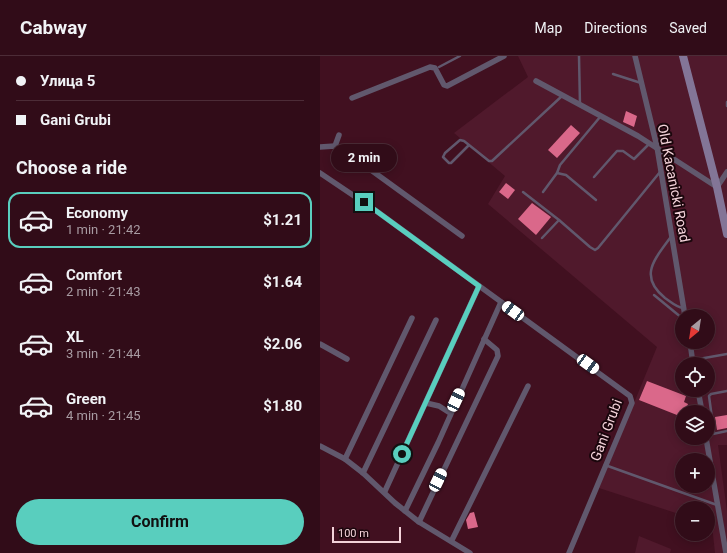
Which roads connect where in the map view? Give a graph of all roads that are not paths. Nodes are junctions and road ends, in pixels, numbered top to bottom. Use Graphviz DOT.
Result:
graph roads {
  1 [pos="460,56"];
  2 [pos="504,56"];
  3 [pos="579,56"];
  4 [pos="635,56"];
  5 [pos="683,56"];
  6 [pos="439,67"];
  7 [pos="613,74"];
  8 [pos="536,81"];
  9 [pos="642,84"];
  10 [pos="562,96"];
  11 [pos="352,98"];
  12 [pos="727,102"];
  13 [pos="580,106"];
  14 [pos="727,106"];
  15 [pos="601,116"];
  16 [pos="339,135"];
  17 [pos="650,143"];
  18 [pos="469,145"];
  19 [pos="335,146"];
  20 [pos="320,147"];
  21 [pos="657,148"];
  22 [pos="661,170"];
  23 [pos="727,172"];
  24 [pos="320,173"];
  25 [pos="557,173"];
  26 [pos="594,177"];
  27 [pos="717,187"];
  28 [pos="523,192"];
  29 [pos="543,192"];
  30 [pos="596,200"];
  31 [pos="559,220"];
  32 [pos="727,234"];
  33 [pos="462,236"];
  34 [pos="672,236"];
  35 [pos="542,238"];
  36 [pos="479,286"];
  37 [pos="654,295"];
  38 [pos="501,302"];
  39 [pos="684,308"];
  40 [pos="675,312"];
  41 [pos="412,318"];
  42 [pos="436,320"];
  43 [pos="484,339"];
  44 [pos="320,344"];
  45 [pos="727,354"];
  46 [pos="714,357"];
  47 [pos="347,359"];
  48 [pos="528,386"];
  49 [pos="727,391"];
  50 [pos="426,403"];
  51 [pos="709,405"];
  52 [pos="450,413"];
  53 [pos="727,431"];
  54 [pos="715,434"];
  55 [pos="707,445"];
  56 [pos="320,446"];
  57 [pos="345,459"];
  58 [pos="605,465"];
  59 [pos="363,472"];
  60 [pos="385,491"];
  61 [pos="718,505"];
  62 [pos="405,511"];
  63 [pos="419,522"];
  64 [pos="452,540"];
  65 [pos="470,553"];
  66 [pos="569,553"];
  67 [pos="726,553"];
  1 -- 6 [label="lane"];
  2 -- 11 [label="street"];
  3 -- 13 [label="lane"];
  4 -- 9 [label="street, Old Kacanicki Road"];
  5 -- 27 [label="street"];
  7 -- 9 [label="lane"];
  8 -- 10 [label="street"];
  9 -- 21 [label="street, Old Kacanicki Road"];
  10 -- 13 [label="street"];
  10 -- 18 [label="lane"];
  12 -- 14 [label="lane"];
  13 -- 15 [label="street"];
  15 -- 17 [label="street"];
  15 -- 25 [label="lane"];
  16 -- 19 [label="street"];
  17 -- 21 [label="street"];
  17 -- 26 [label="lane"];
  18 -- 18 [label="lane"];
  19 -- 20 [label="street"];
  19 -- 33 [label="street"];
  21 -- 22 [label="street, Old Kacanicki Road"];
  21 -- 27 [label="street"];
  22 -- 31 [label="lane"];
  22 -- 34 [label="street, Old Kacanicki Road"];
  23 -- 27 [label="street"];
  24 -- 36 [label="street, Gani Grubi"];
  25 -- 29 [label="lane"];
  25 -- 30 [label="lane"];
  27 -- 32 [label="street"];
  28 -- 31 [label="lane"];
  31 -- 35 [label="lane"];
  34 -- 39 [label="street, Old Kacanicki Road"];
  34 -- 39 [label="lane"];
  36 -- 38 [label="street, Gani Grubi"];
  36 -- 50 [label="street"];
  37 -- 40 [label="lane"];
  38 -- 43 [label="street"];
  38 -- 58 [label="street, Gani Grubi"];
  41 -- 57 [label="street"];
  42 -- 59 [label="street"];
  43 -- 52 [label="street"];
  43 -- 63 [label="street"];
  44 -- 47 [label="street"];
  45 -- 46 [label="lane"];
  48 -- 64 [label="street"];
  49 -- 51 [label="lane"];
  50 -- 52 [label="street"];
  50 -- 60 [label="street"];
  52 -- 62 [label="street"];
  53 -- 54 [label="lane"];
  55 -- 61 [label="street"];
  56 -- 57 [label="street"];
  57 -- 59 [label="street"];
  58 -- 61 [label="lane"];
  58 -- 66 [label="street, Gani Grubi"];
  59 -- 60 [label="street"];
  60 -- 62 [label="street"];
  61 -- 67 [label="street"];
  62 -- 63 [label="street"];
  63 -- 64 [label="street"];
  64 -- 65 [label="street"];
}
